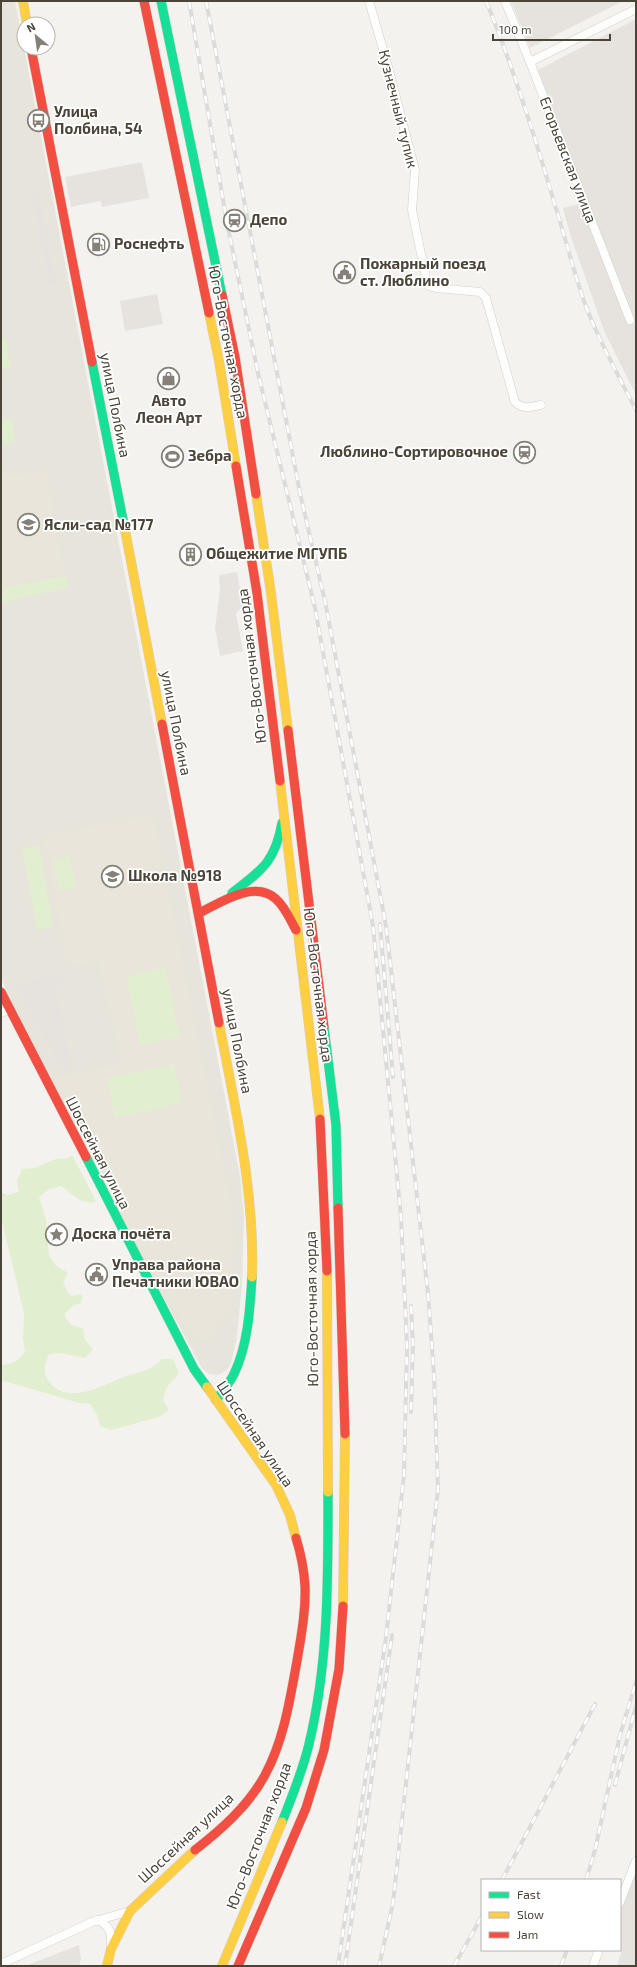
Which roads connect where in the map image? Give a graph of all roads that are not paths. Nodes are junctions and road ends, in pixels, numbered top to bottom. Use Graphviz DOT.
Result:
graph roads {
  1 [pos="23,1"];
  2 [pos="144,1"];
  3 [pos="161,1"];
  4 [pos="369,1"];
  5 [pos="505,1"];
  6 [pos="636,9"];
  7 [pos="26,16"];
  8 [pos="34,56"];
  9 [pos="530,62"];
  10 [pos="630,320"];
  11 [pos="541,405"];
  12 [pos="283,816"];
  13 [pos="217,905"];
  14 [pos="199,913"];
  15 [pos="297,933"];
  16 [pos="1,992"];
  17 [pos="5,1011"];
  18 [pos="216,1400"];
  19 [pos="636,1861"];
  20 [pos="621,1899"];
  21 [pos="130,1911"];
  22 [pos="97,1920"];
  23 [pos="111,1949"];
  24 [pos="599,1951"];
  25 [pos="1,1964"];
  26 [pos="107,1966"];
  27 [pos="222,1966"];
  28 [pos="238,1966"];
  29 [pos="592,1966"];
  1 -- 7 [label="main road"];
  2 -- 12 [label="main road, Юго-Восточная хорда"];
  3 -- 28 [label="main road, Юго-Восточная хорда"];
  4 -- 11 [label="street, Кузнечный тупик"];
  5 -- 9 [label="street, Егорьевская улица"];
  6 -- 9 [label="street"];
  8 -- 14 [label="main road, улица Полбина"];
  9 -- 10 [label="street, Егорьевская улица"];
  12 -- 13 [label="main road"];
  12 -- 15 [label="main road, Юго-Восточная хорда"];
  13 -- 14 [label="main road"];
  13 -- 15 [label="main road"];
  14 -- 18 [label="main road, улица Полбина"];
  15 -- 27 [label="main road, Юго-Восточная хорда"];
  16 -- 17 [label="main road, Шоссейная улица"];
  17 -- 18 [label="main road, Шоссейная улица"];
  18 -- 21 [label="main road, Шоссейная улица"];
  19 -- 20 [label="street"];
  21 -- 22 [label="street"];
  21 -- 23 [label="main road, Шоссейная улица"];
  22 -- 23 [label="street"];
  22 -- 25 [label="street"];
  23 -- 26 [label="main road, Шоссейная улица"];
  24 -- 29 [label="street"];
}
